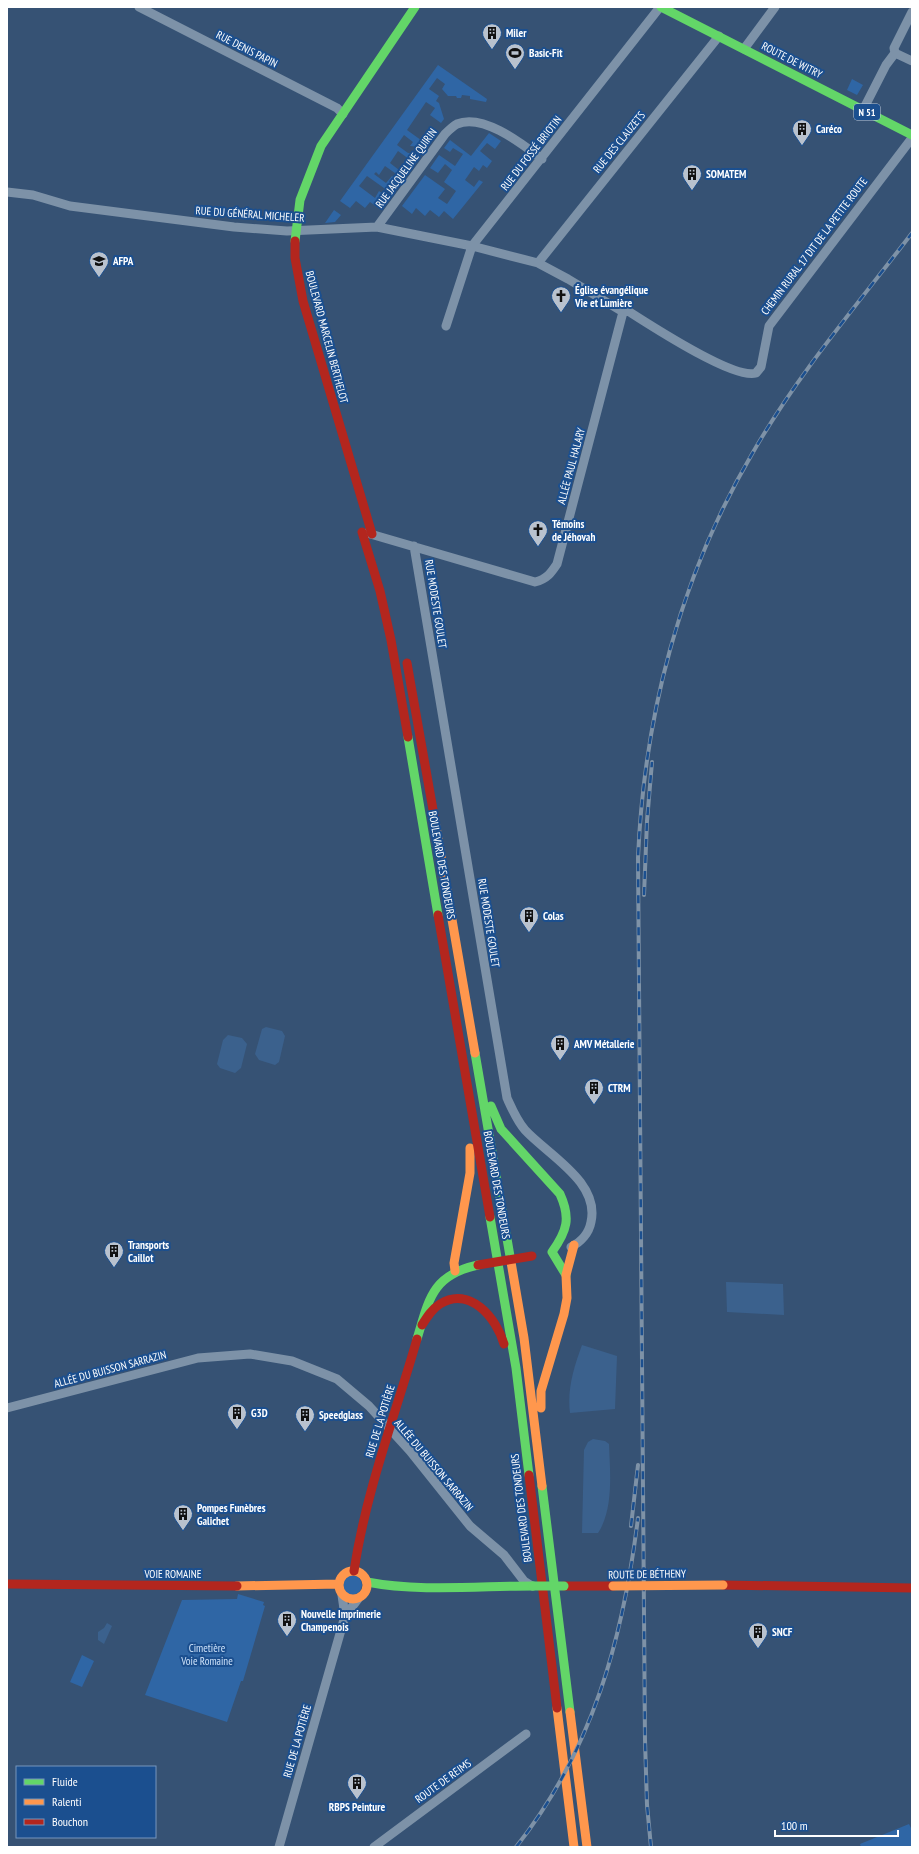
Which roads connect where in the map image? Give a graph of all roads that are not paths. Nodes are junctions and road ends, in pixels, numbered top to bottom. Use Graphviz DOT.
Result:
graph roads {
  1 [pos="139,7"];
  2 [pos="407,7"];
  3 [pos="416,7"];
  4 [pos="661,7"];
  5 [pos="775,7"];
  6 [pos="912,12"];
  7 [pos="719,36"];
  8 [pos="744,49"];
  9 [pos="895,53"];
  10 [pos="912,61"];
  11 [pos="863,110"];
  12 [pos="340,111"];
  13 [pos="912,135"];
  14 [pos="912,138"];
  15 [pos="542,158"];
  16 [pos="7,192"];
  17 [pos="378,227"];
  18 [pos="291,231"];
  19 [pos="472,246"];
  20 [pos="538,263"];
  21 [pos="623,312"];
  22 [pos="446,326"];
  23 [pos="362,532"];
  24 [pos="372,534"];
  25 [pos="414,546"];
  26 [pos="395,613"];
  27 [pos="404,650"];
  28 [pos="446,882"];
  29 [pos="457,1026"];
  30 [pos="574,1245"];
  31 [pos="542,1254"];
  32 [pos="455,1271"];
  33 [pos="566,1275"];
  34 [pos="422,1325"];
  35 [pos="7,1408"];
  36 [pos="390,1431"];
  37 [pos="527,1462"];
  38 [pos="546,1512"];
  39 [pos="354,1571"];
  40 [pos="367,1582"];
  41 [pos="7,1584"];
  42 [pos="338,1584"];
  43 [pos="382,1585"];
  44 [pos="533,1586"];
  45 [pos="912,1588"];
  46 [pos="366,1592"];
  47 [pos="342,1595"];
  48 [pos="912,1596"];
  49 [pos="358,1599"];
  50 [pos="345,1616"];
  51 [pos="526,1734"];
  52 [pos="279,1847"];
  53 [pos="374,1847"];
  54 [pos="574,1847"];
  55 [pos="586,1847"];
  1 -- 12 [label="street, RUE DENIS PAPIN"];
  2 -- 12 [label="main road, BOULEVARD MARCELIN BERTHELOT"];
  3 -- 12 [label="main road, BOULEVARD MARCELIN BERTHELOT"];
  4 -- 7 [label="main road, ROUTE DE WITRY / N 51"];
  4 -- 15 [label="street, RUE DU FOSSÉ BRIOTIN"];
  5 -- 8 [label="street"];
  6 -- 9 [label="street"];
  7 -- 8 [label="main road, ROUTE DE WITRY / N 51"];
  7 -- 20 [label="street, RUE DES CLAUZETS"];
  8 -- 11 [label="main road, ROUTE DE WITRY / N 51"];
  9 -- 10 [label="street"];
  9 -- 11 [label="street"];
  11 -- 13 [label="main road, ROUTE DE WITRY / N 51"];
  12 -- 18 [label="main road, BOULEVARD MARCELIN BERTHELOT"];
  14 -- 21 [label="street, CHEMIN RURAL 17 DIT DE LA PETITE ROUTE"];
  15 -- 17 [label="street, RUE JACQUELINE QUIRIN"];
  15 -- 19 [label="street, RUE DU FOSSÉ BRIOTIN"];
  16 -- 18 [label="street, RUE DU GÉNÉRAL MICHELER"];
  17 -- 18 [label="street, RUE DU GÉNÉRAL MICHELER"];
  17 -- 19 [label="street, RUE DU GÉNÉRAL MICHELER"];
  18 -- 23 [label="main road, BOULEVARD MARCELIN BERTHELOT"];
  18 -- 24 [label="main road, BOULEVARD MARCELIN BERTHELOT"];
  19 -- 20 [label="street, RUE DU GÉNÉRAL MICHELER"];
  19 -- 22 [label="street, RUE DU FOSSÉ BRIOTIN"];
  20 -- 21 [label="street"];
  21 -- 25 [label="street, ALLÉE PAUL HALARY"];
  23 -- 24 [label="street, ALLÉE PAUL HALARY"];
  23 -- 29 [label="main road, BOULEVARD DES TONDEURS"];
  24 -- 25 [label="street, ALLÉE PAUL HALARY"];
  24 -- 26 [label="main road"];
  25 -- 30 [label="street, RUE MODESTE GOULET"];
  27 -- 28 [label="main road, BOULEVARD DES TONDEURS"];
  28 -- 31 [label="main road"];
  28 -- 38 [label="main road, BOULEVARD DES TONDEURS"];
  29 -- 32 [label="main road"];
  29 -- 37 [label="main road, BOULEVARD DES TONDEURS"];
  30 -- 31 [label="street, RUE MODESTE GOULET"];
  30 -- 33 [label="main road"];
  31 -- 32 [label="main road, bridge"];
  31 -- 33 [label="main road"];
  32 -- 34 [label="main road, RUE DE LA POTIÈRE"];
  33 -- 38 [label="main road"];
  34 -- 36 [label="main road, RUE DE LA POTIÈRE"];
  34 -- 37 [label="main road"];
  35 -- 36 [label="street, ALLÉE DU BUISSON SARRAZIN"];
  36 -- 39 [label="main road, RUE DE LA POTIÈRE"];
  36 -- 44 [label="street, ALLÉE DU BUISSON SARRAZIN"];
  37 -- 54 [label="main road, BOULEVARD DES TONDEURS"];
  38 -- 55 [label="main road, BOULEVARD DES TONDEURS"];
  39 -- 40 [label="main road"];
  39 -- 42 [label="main road"];
  40 -- 43 [label="main road, ROUTE DE BÉTHENY"];
  40 -- 46 [label="main road"];
  41 -- 42 [label="main road, VOIE ROMAINE"];
  42 -- 47 [label="main road"];
  43 -- 44 [label="main road, ROUTE DE BÉTHENY"];
  43 -- 46 [label="main road, ROUTE DE BÉTHENY"];
  44 -- 45 [label="main road, ROUTE DE BÉTHENY, bridge"];
  45 -- 48 [label="street"];
  46 -- 49 [label="main road"];
  47 -- 49 [label="main road"];
  47 -- 50 [label="street, RUE DE LA POTIÈRE"];
  49 -- 50 [label="street"];
  50 -- 52 [label="street, RUE DE LA POTIÈRE"];
  51 -- 53 [label="street, ROUTE DE REIMS"];
}
